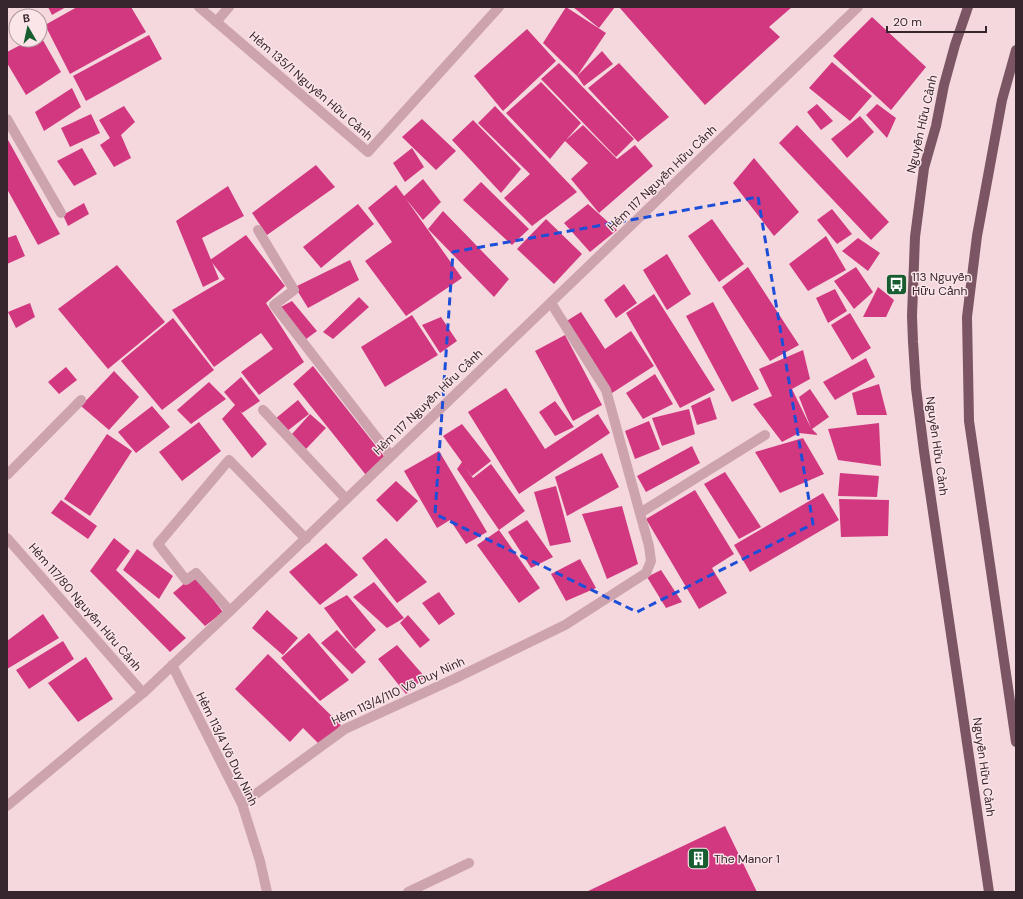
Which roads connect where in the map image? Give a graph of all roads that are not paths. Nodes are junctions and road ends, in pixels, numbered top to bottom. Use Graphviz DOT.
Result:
graph roads {
  1 [pos="199,7"];
  2 [pos="229,7"];
  3 [pos="499,7"];
  4 [pos="858,7"];
  5 [pos="968,7"];
  6 [pos="216,22"];
  7 [pos="1016,50"];
  8 [pos="7,119"];
  9 [pos="61,213"];
  10 [pos="258,230"];
  11 [pos="551,302"];
  12 [pos="81,400"];
  13 [pos="263,410"];
  14 [pos="765,435"];
  15 [pos="391,456"];
  16 [pos="7,475"];
  17 [pos="346,500"];
  18 [pos="640,513"];
  19 [pos="7,538"];
  20 [pos="306,539"];
  21 [pos="230,611"];
  22 [pos="172,665"];
  23 [pos="143,693"];
  24 [pos="1016,742"];
  25 [pos="242,804"];
  26 [pos="7,806"];
  27 [pos="470,863"];
  28 [pos="267,892"];
  29 [pos="408,892"];
  30 [pos="989,892"];
  1 -- 6 [label="street, Hẻm 135/1 Nguyễn Hữu Cảnh"];
  2 -- 6 [label="street"];
  3 -- 6 [label="street, Hẻm 135/1 Nguyễn Hữu Cảnh"];
  4 -- 11 [label="street, Hẻm 117 Nguyễn Hữu Cảnh"];
  5 -- 30 [label="main road, Nguyễn Hữu Cảnh"];
  7 -- 24 [label="main road"];
  8 -- 9 [label="street"];
  10 -- 15 [label="street"];
  11 -- 15 [label="street, Hẻm 117 Nguyễn Hữu Cảnh"];
  11 -- 18 [label="street, Hẻm 113/4/110 Võ Duy Ninh"];
  12 -- 16 [label="street"];
  13 -- 17 [label="street"];
  14 -- 18 [label="street"];
  15 -- 17 [label="street, Hẻm 117 Nguyễn Hữu Cảnh"];
  17 -- 20 [label="street, Hẻm 117 Nguyễn Hữu Cảnh"];
  18 -- 25 [label="street, Hẻm 113/4/110 Võ Duy Ninh"];
  19 -- 23 [label="street, Hẻm 117/80 Nguyễn Hữu Cảnh"];
  20 -- 21 [label="street, Hẻm 117 Nguyễn Hữu Cảnh"];
  20 -- 21 [label="street"];
  21 -- 22 [label="street, Hẻm 117 Nguyễn Hữu Cảnh"];
  22 -- 23 [label="street, Hẻm 117 Nguyễn Hữu Cảnh"];
  22 -- 25 [label="street, Hẻm 113/4 Võ Duy Ninh"];
  23 -- 26 [label="street, Hẻm 117 Nguyễn Hữu Cảnh"];
  25 -- 28 [label="street, Hẻm 113/4 Võ Duy Ninh"];
  27 -- 29 [label="street"];
}
